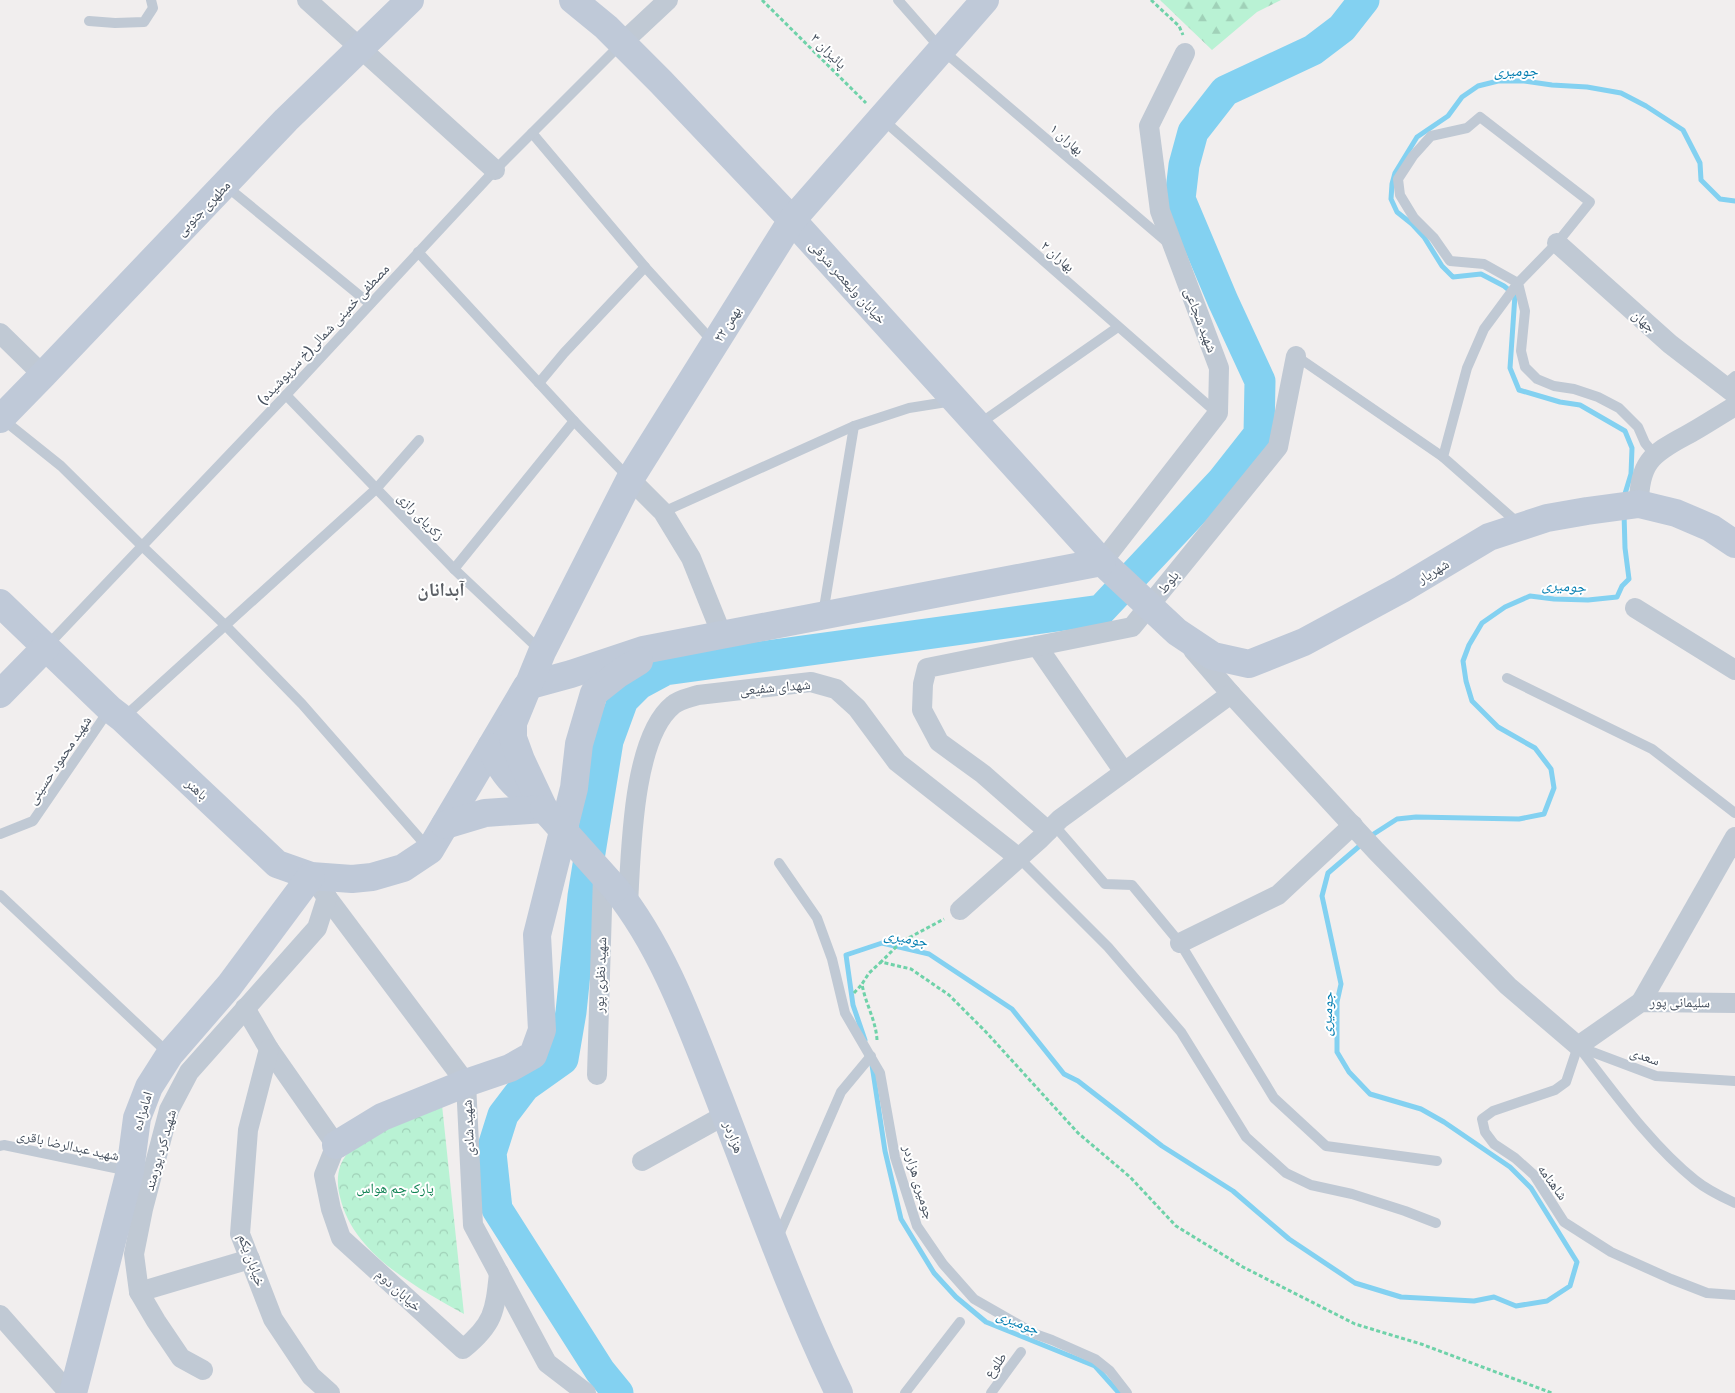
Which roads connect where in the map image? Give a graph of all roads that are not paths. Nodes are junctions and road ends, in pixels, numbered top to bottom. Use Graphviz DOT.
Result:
graph roads {
  1 [pos="151,0"];
  2 [pos="307,0"];
  3 [pos="410,0"];
  4 [pos="573,0"];
  5 [pos="668,0"];
  6 [pos="898,0"];
  7 [pos="984,0"];
  8 [pos="89,21"];
  9 [pos="622,43"];
  10 [pos="1185,45"];
  11 [pos="360,49"];
  12 [pos="942,49"];
  13 [pos="881,118"];
  14 [pos="532,132"];
  15 [pos="494,170"];
  16 [pos="225,186"];
  17 [pos="792,220"];
  18 [pos="1557,243"];
  19 [pos="1174,249"];
  20 [pos="418,252"];
  21 [pos="645,267"];
  22 [pos="1518,283"];
  23 [pos="370,304"];
  24 [pos="1118,327"];
  25 [pos="0,333"];
  26 [pos="714,344"];
  27 [pos="1296,356"];
  28 [pos="43,375"];
  29 [pos="539,384"];
  30 [pos="1731,385"];
  31 [pos="286,394"];
  32 [pos="956,400"];
  33 [pos="1735,406"];
  34 [pos="1218,413"];
  35 [pos="0,418"];
  36 [pos="574,421"];
  37 [pos="978,424"];
  38 [pos="854,426"];
  39 [pos="419,440"];
  40 [pos="1655,455"];
  41 [pos="1443,457"];
  42 [pos="630,479"];
  43 [pos="376,489"];
  44 [pos="1626,506"];
  45 [pos="663,512"];
  46 [pos="1520,526"];
  47 [pos="1735,544"];
  48 [pos="142,546"];
  49 [pos="1108,567"];
  50 [pos="454,569"];
  51 [pos="0,603"];
  52 [pos="1149,606"];
  53 [pos="1635,608"];
  54 [pos="822,615"];
  55 [pos="226,626"];
  56 [pos="1177,632"];
  57 [pos="722,635"];
  58 [pos="663,646"];
  59 [pos="1037,646"];
  60 [pos="46,647"];
  61 [pos="542,652"];
  62 [pos="1735,670"];
  63 [pos="1507,678"];
  64 [pos="527,686"];
  65 [pos="0,694"];
  66 [pos="1231,694"];
  67 [pos="116,714"];
  68 [pos="491,746"];
  69 [pos="1124,772"];
  70 [pos="469,784"];
  71 [pos="544,809"];
  72 [pos="1735,813"];
  73 [pos="1349,821"];
  74 [pos="444,825"];
  75 [pos="1047,832"];
  76 [pos="0,834"];
  77 [pos="1735,837"];
  78 [pos="430,850"];
  79 [pos="1019,858"];
  80 [pos="779,863"];
  81 [pos="319,887"];
  82 [pos="615,889"];
  83 [pos="0,894"];
  84 [pos="960,910"];
  85 [pos="1180,942"];
  86 [pos="1641,1002"];
  87 [pos="1735,1003"];
  88 [pos="245,1008"];
  89 [pos="1578,1046"];
  90 [pos="269,1049"];
  91 [pos="170,1054"];
  92 [pos="870,1056"];
  93 [pos="596,1075"];
  94 [pos="1735,1080"];
  95 [pos="466,1083"];
  96 [pos="726,1115"];
  97 [pos="0,1146"];
  98 [pos="336,1146"];
  99 [pos="642,1161"];
  100 [pos="1437,1161"];
  101 [pos="130,1172"];
  102 [pos="1735,1203"];
  103 [pos="1436,1224"];
  104 [pos="774,1245"];
  105 [pos="250,1258"];
  106 [pos="499,1273"];
  107 [pos="139,1292"];
  108 [pos="1735,1295"];
  109 [pos="0,1315"];
  110 [pos="960,1322"];
  111 [pos="1021,1352"];
  112 [pos="203,1370"];
  113 [pos="71,1393"];
  114 [pos="330,1393"];
  115 [pos="586,1393"];
  116 [pos="839,1393"];
  117 [pos="905,1393"];
  118 [pos="991,1393"];
  119 [pos="1127,1393"];
  1 -- 8 [label="lane"];
  2 -- 11 [label="street"];
  3 -- 11 [label="main road, مطهری جنوبی"];
  4 -- 9 [label="main road, خیابان ولیعصر شرقی"];
  5 -- 9 [label="street"];
  6 -- 12 [label="lane, بهاران ۱"];
  7 -- 12 [label="main road, ۲۲ بهمن"];
  9 -- 14 [label="lane, مصطفی خمینی شمالی(خ سرپوشیده)"];
  9 -- 17 [label="main road, خیابان ولیعصر شرقی"];
  10 -- 19 [label="street, شهید شجاعی"];
  11 -- 15 [label="street"];
  11 -- 16 [label="main road, مطهری جنوبی"];
  12 -- 13 [label="main road, ۲۲ بهمن"];
  12 -- 19 [label="lane, بهاران ۱"];
  13 -- 17 [label="main road, ۲۲ بهمن"];
  13 -- 24 [label="lane, بهاران ۲"];
  14 -- 15 [label="lane, مصطفی خمینی شمالی(خ سرپوشیده)"];
  14 -- 21 [label="lane"];
  15 -- 20 [label="lane, مصطفی خمینی شمالی(خ سرپوشیده)"];
  16 -- 23 [label="lane"];
  16 -- 28 [label="main road, مطهری جنوبی"];
  17 -- 26 [label="main road, ۲۲ بهمن"];
  17 -- 32 [label="main road, خیابان ولیعصر شرقی"];
  18 -- 22 [label="lane"];
  18 -- 22 [label="lane"];
  18 -- 30 [label="street, جهان"];
  19 -- 34 [label="street, شهید شجاعی"];
  20 -- 23 [label="lane, مصطفی خمینی شمالی(خ سرپوشیده)"];
  20 -- 29 [label="lane"];
  21 -- 26 [label="lane"];
  21 -- 29 [label="lane"];
  22 -- 40 [label="lane"];
  22 -- 41 [label="lane"];
  23 -- 31 [label="lane, مصطفی خمینی شمالی(خ سرپوشیده)"];
  24 -- 34 [label="lane, بهاران ۲"];
  24 -- 37 [label="lane"];
  25 -- 28 [label="street"];
  26 -- 42 [label="main road, ۲۲ بهمن"];
  27 -- 41 [label="lane"];
  27 -- 52 [label="street, بلوط"];
  28 -- 35 [label="main road, مطهری جنوبی"];
  29 -- 36 [label="lane"];
  31 -- 43 [label="lane, زکریای رازی"];
  31 -- 48 [label="lane, مصطفی خمینی شمالی(خ سرپوشیده)"];
  32 -- 37 [label="main road, خیابان ولیعصر شرقی"];
  32 -- 38 [label="lane"];
  33 -- 40 [label="street"];
  34 -- 49 [label="street"];
  35 -- 48 [label="lane"];
  36 -- 42 [label="lane"];
  36 -- 50 [label="lane"];
  37 -- 49 [label="main road, خیابان ولیعصر شرقی"];
  38 -- 45 [label="lane"];
  38 -- 54 [label="lane"];
  39 -- 43 [label="lane, شهید محمود حسینی"];
  40 -- 44 [label="street"];
  41 -- 46 [label="lane"];
  42 -- 45 [label="street"];
  42 -- 61 [label="main road, ۲۲ بهمن"];
  43 -- 50 [label="lane, زکریای رازی"];
  43 -- 55 [label="lane, شهید محمود حسینی"];
  44 -- 46 [label="main road, شهریار"];
  44 -- 47 [label="main road, شهریار"];
  45 -- 57 [label="street"];
  46 -- 56 [label="main road, شهریار"];
  48 -- 55 [label="lane"];
  48 -- 60 [label="lane, مصطفی خمینی شمالی(خ سرپوشیده)"];
  49 -- 52 [label="main road, خیابان ولیعصر شرقی"];
  49 -- 54 [label="main road"];
  50 -- 61 [label="lane, زکریای رازی"];
  51 -- 60 [label="main road, باهنر"];
  52 -- 56 [label="main road, شهریار"];
  52 -- 59 [label="street, بلوط"];
  53 -- 62 [label="street"];
  54 -- 57 [label="main road"];
  55 -- 67 [label="lane, شهید محمود حسینی"];
  55 -- 78 [label="lane"];
  56 -- 66 [label="street"];
  57 -- 58 [label="main road"];
  58 -- 64 [label="main road"];
  58 -- 95 [label="main road"];
  59 -- 69 [label="street"];
  59 -- 75 [label="street, بلوط"];
  60 -- 65 [label="main road"];
  60 -- 67 [label="main road, باهنر"];
  61 -- 64 [label="main road, ۲۲ بهمن"];
  63 -- 72 [label="lane"];
  64 -- 68 [label="main road"];
  64 -- 71 [label="main road"];
  66 -- 69 [label="street"];
  66 -- 73 [label="street"];
  67 -- 76 [label="lane, شهید محمود حسینی"];
  67 -- 81 [label="main road, باهنر"];
  68 -- 70 [label="main road"];
  68 -- 71 [label="main road"];
  69 -- 75 [label="street"];
  70 -- 71 [label="main road"];
  70 -- 74 [label="main road"];
  71 -- 74 [label="main road"];
  71 -- 82 [label="main road, هزاردر, bridge"];
  73 -- 85 [label="street"];
  73 -- 89 [label="street"];
  74 -- 78 [label="main road"];
  75 -- 79 [label="street"];
  75 -- 85 [label="lane"];
  77 -- 86 [label="street"];
  78 -- 81 [label="main road, باهنر"];
  79 -- 82 [label="street, شهدای شفیعی"];
  79 -- 84 [label="street"];
  79 -- 103 [label="lane"];
  80 -- 92 [label="lane, جومیری هزاردر"];
  81 -- 88 [label="street, شهید کرد پورمند"];
  81 -- 91 [label="main road, امامزاده"];
  81 -- 95 [label="street, شهید شادی"];
  82 -- 93 [label="street, شهید نظری پور"];
  82 -- 96 [label="main road, هزاردر"];
  83 -- 91 [label="lane"];
  85 -- 100 [label="lane"];
  86 -- 87 [label="street, سلیمانی پور"];
  86 -- 89 [label="street, سلیمانی پور"];
  88 -- 90 [label="street"];
  88 -- 107 [label="street, شهید کرد پورمند"];
  89 -- 94 [label="lane, سعدی"];
  89 -- 102 [label="lane"];
  89 -- 108 [label="lane, شاهنامه"];
  90 -- 98 [label="street"];
  90 -- 105 [label="street, خیابان یکم"];
  91 -- 101 [label="main road, امامزاده"];
  92 -- 104 [label="lane"];
  92 -- 119 [label="lane, جومیری هزاردر"];
  95 -- 98 [label="main road"];
  95 -- 106 [label="street, شهید شادی"];
  96 -- 99 [label="street"];
  96 -- 104 [label="main road, هزاردر"];
  97 -- 101 [label="lane, شهید عبدالرضا باقری"];
  98 -- 106 [label="street, خیابان دوم"];
  101 -- 113 [label="main road, امامزاده"];
  104 -- 116 [label="main road, هزاردر"];
  105 -- 107 [label="street"];
  105 -- 114 [label="street, خیابان یکم"];
  106 -- 115 [label="street, شهید شادی"];
  107 -- 112 [label="street, شهید کرد پورمند"];
  109 -- 113 [label="street"];
  110 -- 117 [label="lane"];
  111 -- 118 [label="lane, طلوع"];
}
